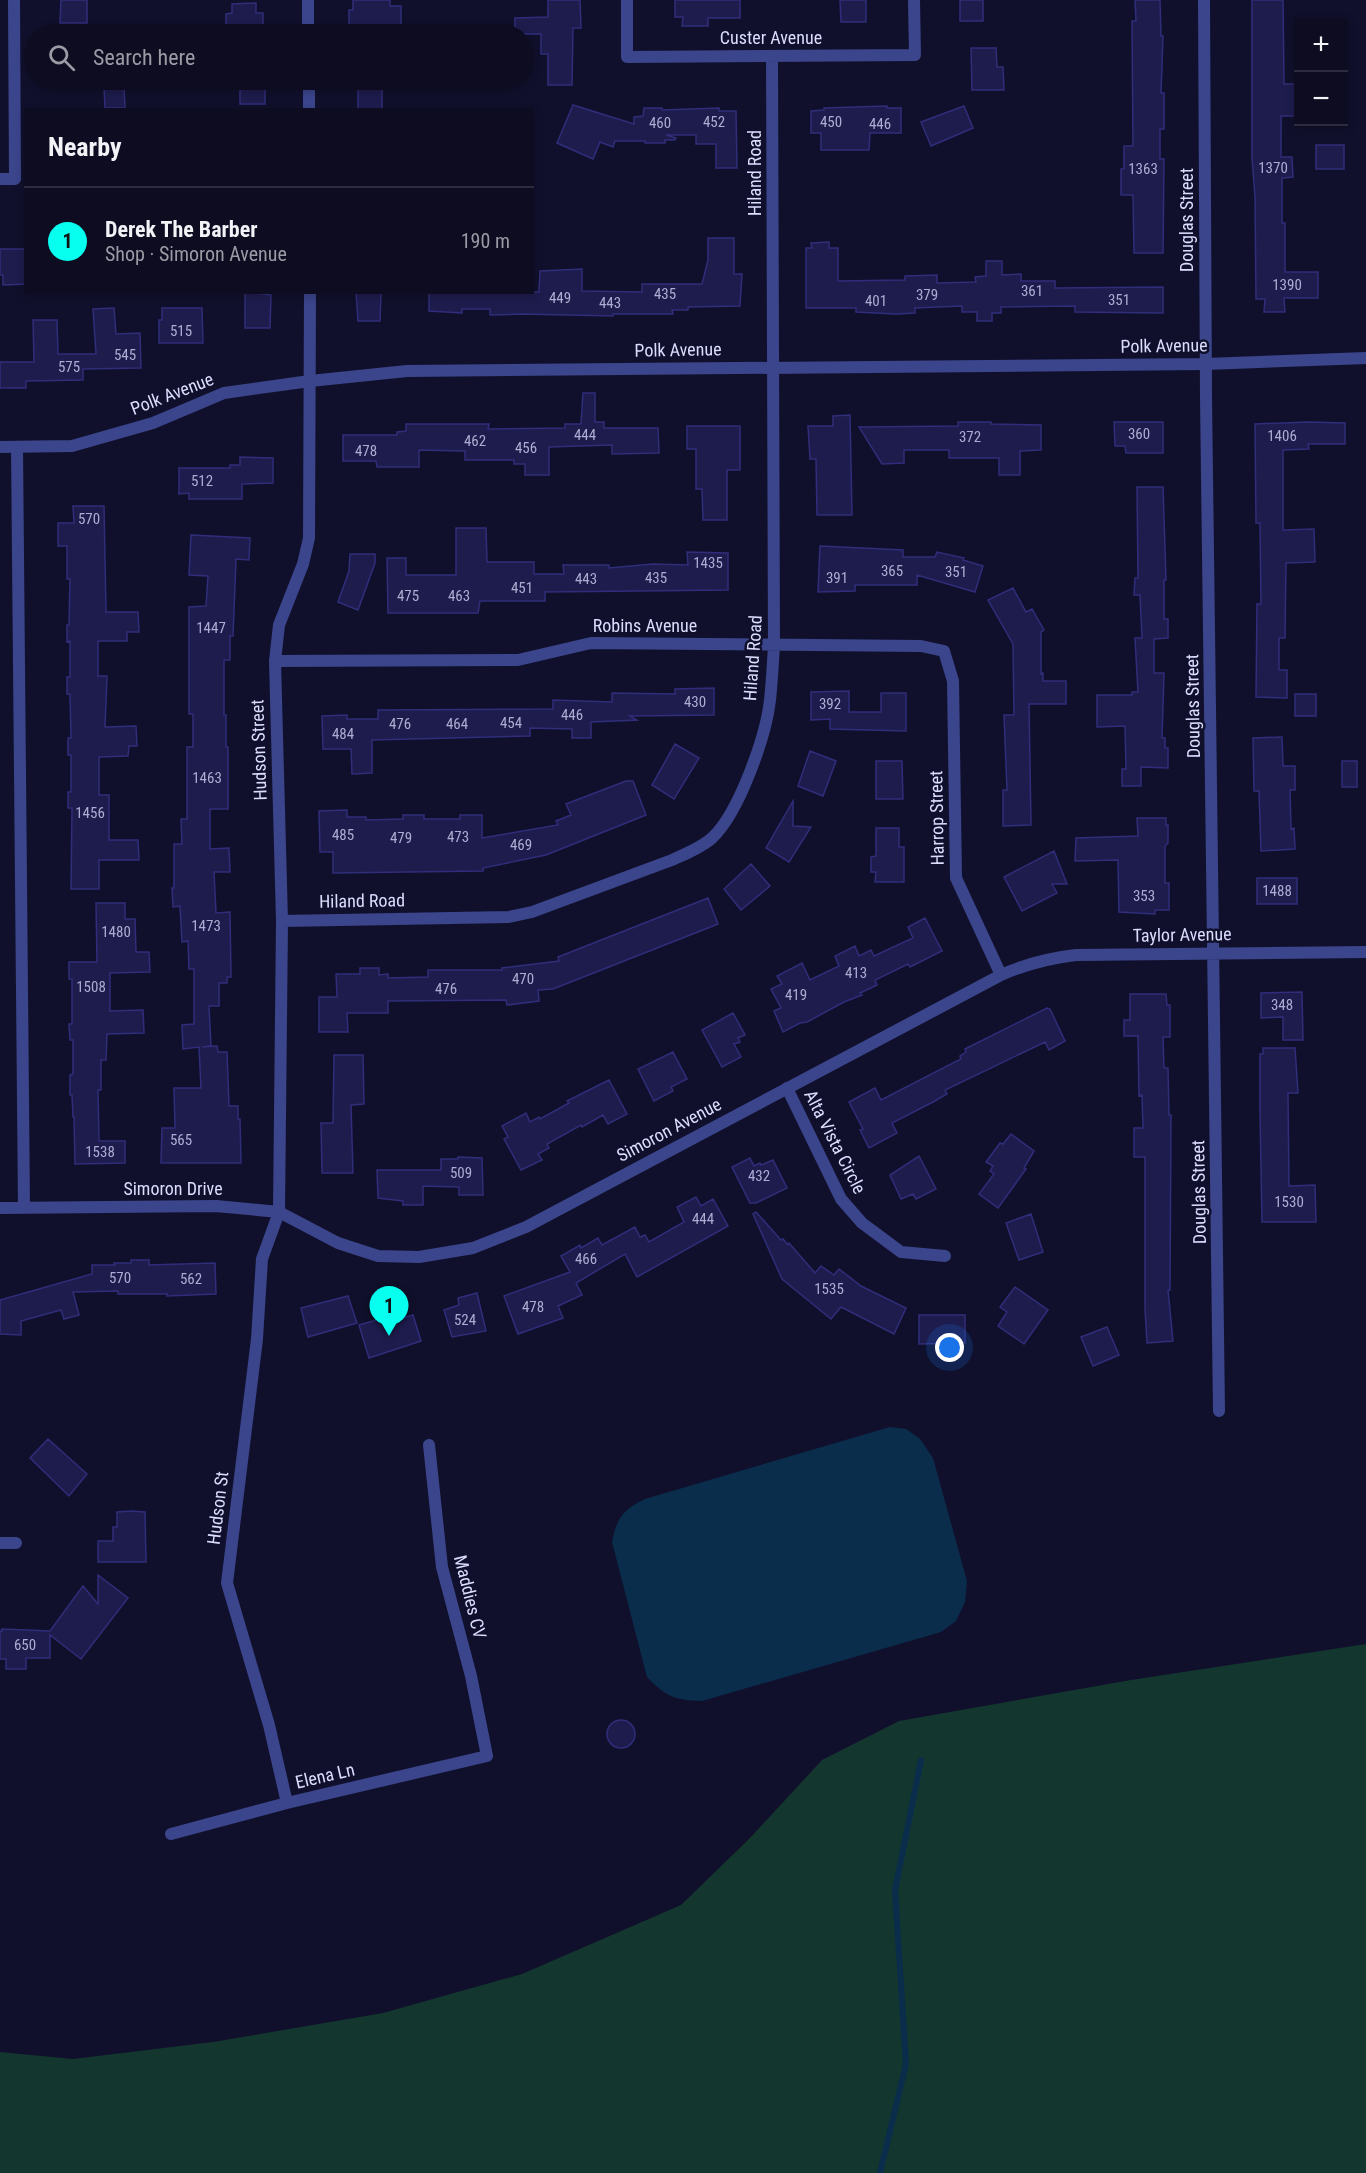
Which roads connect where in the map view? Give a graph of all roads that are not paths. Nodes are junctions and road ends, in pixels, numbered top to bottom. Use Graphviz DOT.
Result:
graph roads {
  1 [pos="15,0"];
  2 [pos="308,0"];
  3 [pos="627,0"];
  4 [pos="914,0"];
  5 [pos="1204,0"];
  6 [pos="309,24"];
  7 [pos="772,56"];
  8 [pos="309,90"];
  9 [pos="309,108"];
  10 [pos="0,179"];
  11 [pos="310,294"];
  12 [pos="1366,358"];
  13 [pos="1206,364"];
  14 [pos="774,367"];
  15 [pos="310,381"];
  16 [pos="0,447"];
  17 [pos="17,447"];
  18 [pos="774,645"];
  19 [pos="944,651"];
  20 [pos="275,662"];
  21 [pos="282,921"];
  22 [pos="1366,952"];
  23 [pos="1214,953"];
  24 [pos="1001,975"];
  25 [pos="787,1088"];
  26 [pos="0,1208"];
  27 [pos="24,1208"];
  28 [pos="279,1212"];
  29 [pos="338,1243"];
  30 [pos="945,1256"];
  31 [pos="1219,1411"];
  32 [pos="429,1445"];
  33 [pos="0,1543"];
  34 [pos="16,1543"];
  35 [pos="488,1756"];
  36 [pos="287,1803"];
  37 [pos="171,1834"];
  1 -- 10 [label="street"];
  2 -- 6 [label="street"];
  3 -- 7 [label="street, Custer Avenue"];
  4 -- 7 [label="street, Custer Avenue"];
  5 -- 13 [label="street, Douglas Street"];
  7 -- 14 [label="street, Hiland Road"];
  8 -- 9 [label="street"];
  11 -- 15 [label="street, Hudson Street"];
  12 -- 13 [label="street, Polk Avenue"];
  13 -- 14 [label="street, Polk Avenue"];
  13 -- 23 [label="street, Douglas Street"];
  14 -- 15 [label="street, Polk Avenue"];
  14 -- 18 [label="street, Hiland Road"];
  15 -- 17 [label="street, Polk Avenue"];
  15 -- 20 [label="street, Hudson Street"];
  16 -- 17 [label="street, Polk Avenue"];
  17 -- 27 [label="street"];
  18 -- 19 [label="street, Robins Avenue"];
  18 -- 20 [label="street, Robins Avenue"];
  18 -- 21 [label="street, Hiland Road"];
  19 -- 24 [label="street, Harrop Street"];
  20 -- 21 [label="street, Hudson Street"];
  21 -- 28 [label="street, Hudson Street"];
  22 -- 23 [label="street, Taylor Avenue"];
  23 -- 24 [label="street, Taylor Avenue"];
  23 -- 31 [label="street, Douglas Street"];
  24 -- 25 [label="street, Simoron Avenue"];
  25 -- 29 [label="street, Simoron Avenue"];
  25 -- 30 [label="street, Alta Vista Circle"];
  26 -- 27 [label="street, Simoron Drive"];
  27 -- 28 [label="street, Simoron Drive"];
  28 -- 29 [label="street, Simoron Drive"];
  28 -- 36 [label="street, Hudson St"];
  32 -- 35 [label="street, Maddies CV"];
  33 -- 34 [label="street"];
  35 -- 36 [label="street, Elena Ln"];
  36 -- 37 [label="street, Elena Ln"];
}
